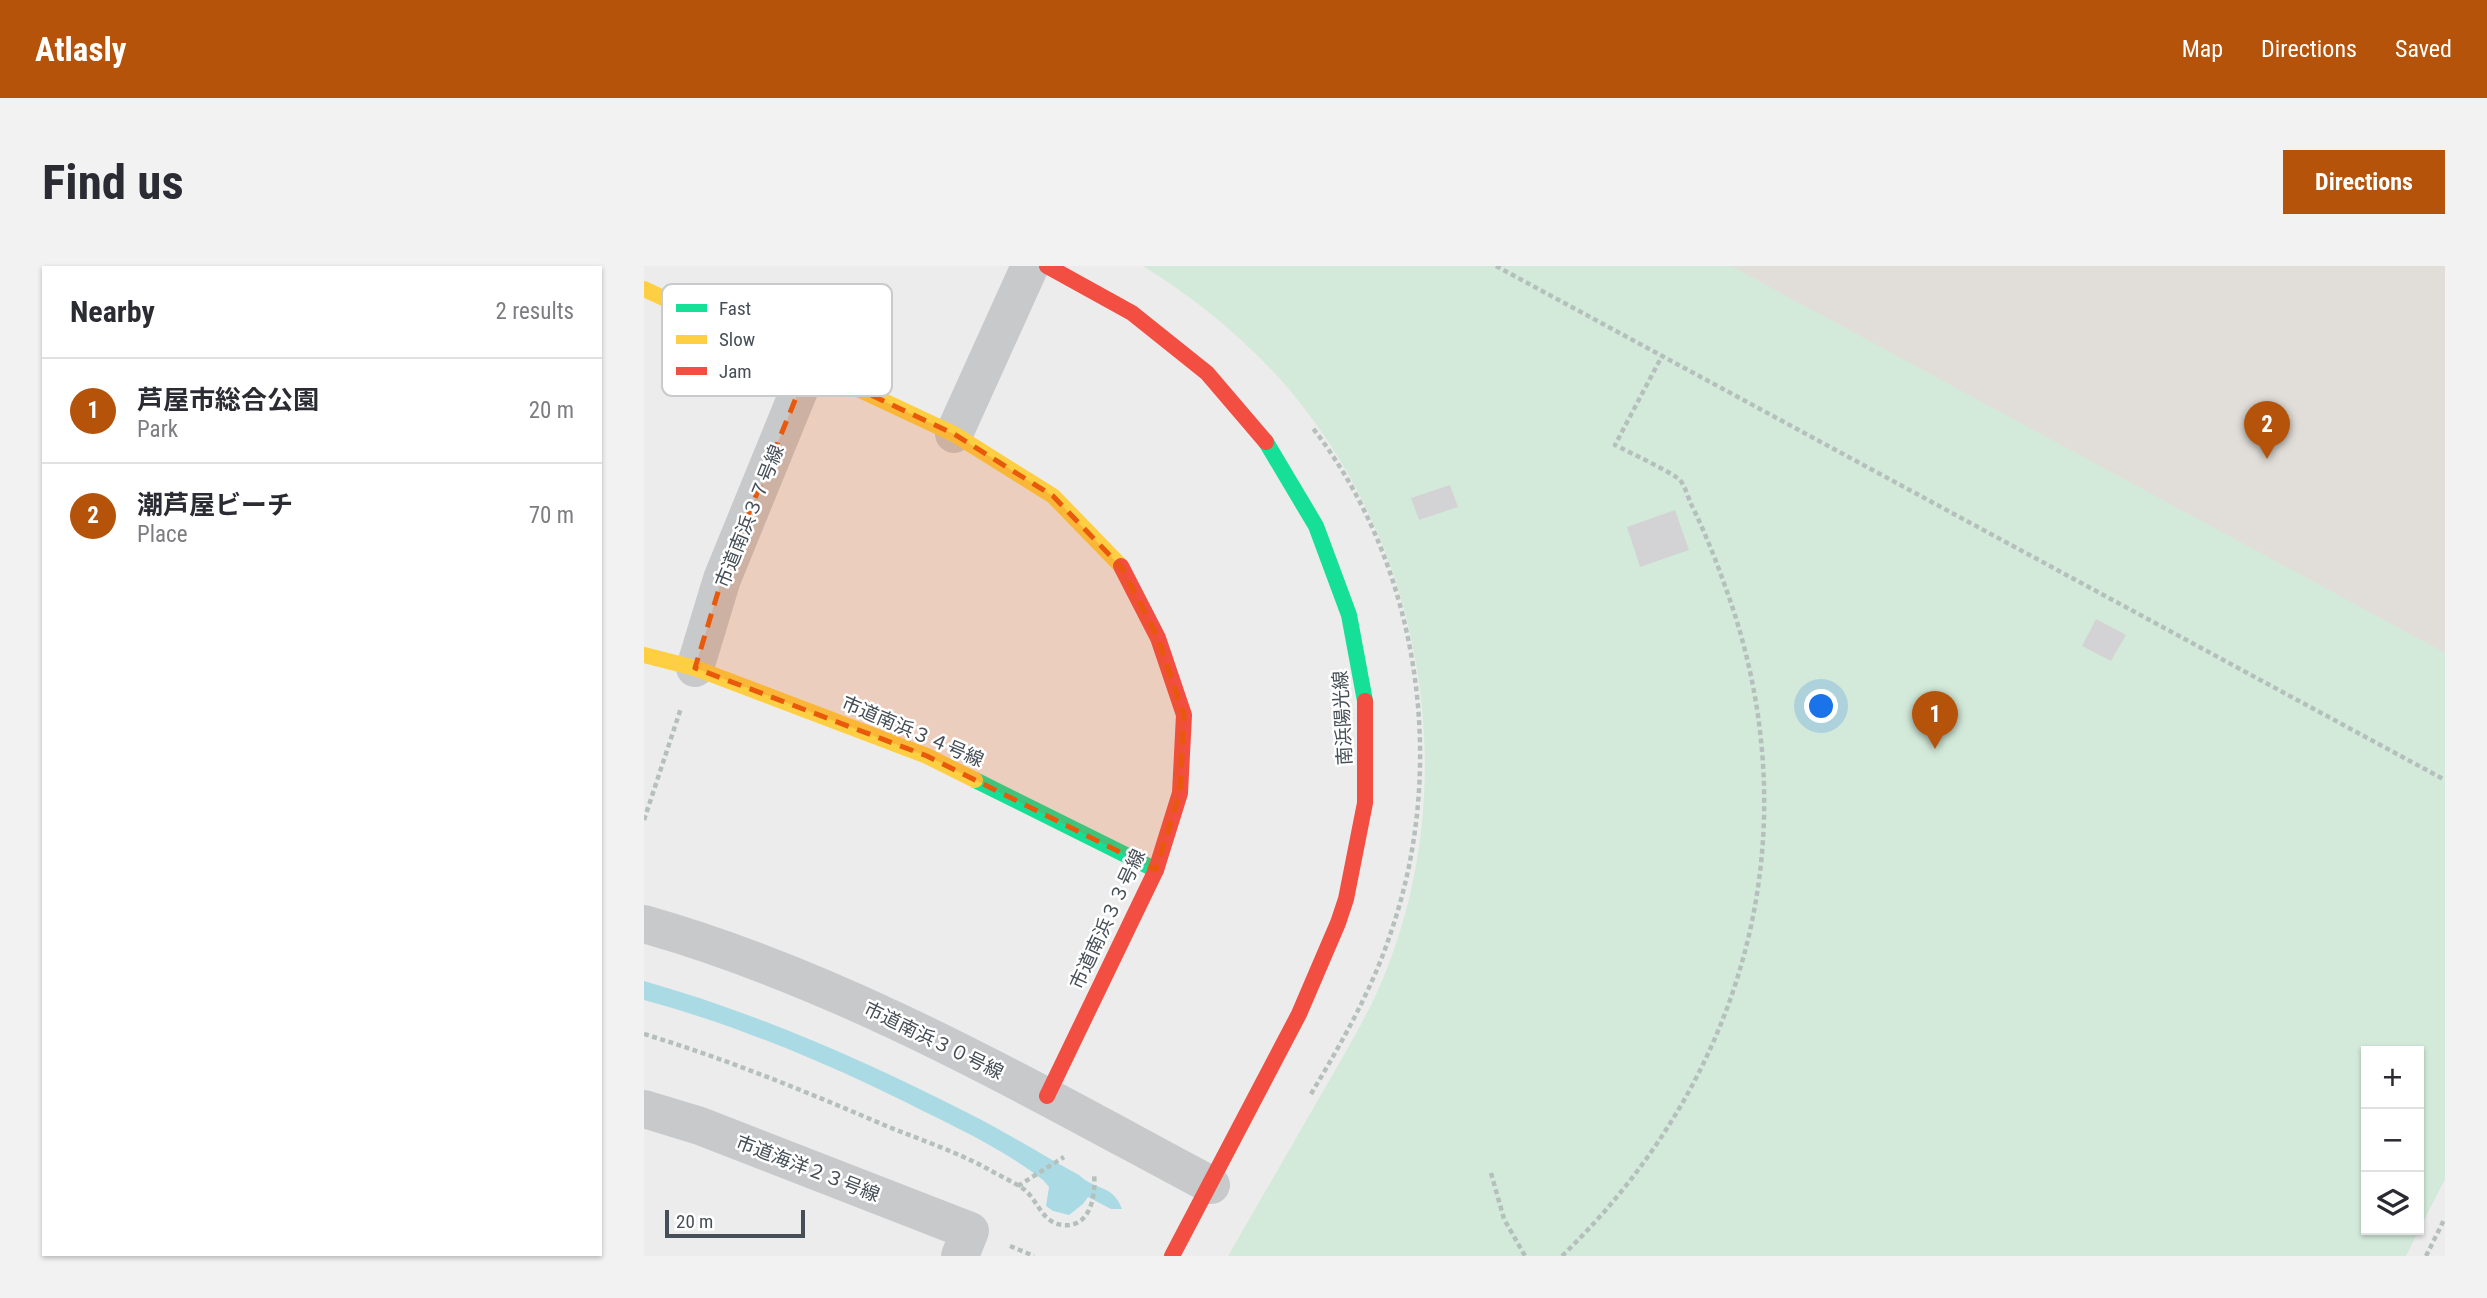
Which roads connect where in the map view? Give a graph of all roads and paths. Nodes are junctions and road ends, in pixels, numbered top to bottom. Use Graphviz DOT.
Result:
graph roads {
  1 [pos="1030,266"];
  2 [pos="1046,266"];
  3 [pos="1496,266"];
  4 [pos="644,289"];
  5 [pos="662,297"];
  6 [pos="1662,356"];
  7 [pos="797,396"];
  8 [pos="873,396"];
  9 [pos="954,434"];
  10 [pos="644,655"];
  11 [pos="695,668"];
  12 [pos="2445,780"];
  13 [pos="644,820"];
  14 [pos="1156,870"];
  15 [pos="644,924"];
  16 [pos="644,1034"];
  17 [pos="1047,1096"];
  18 [pos="644,1109"];
  19 [pos="1058,1160"];
  20 [pos="1491,1173"];
  21 [pos="1094,1174"];
  22 [pos="1211,1185"];
  23 [pos="1018,1186"];
  24 [pos="2445,1218"];
  25 [pos="965,1243"];
  26 [pos="1172,1256"];
  27 [pos="1525,1256"];
  28 [pos="1562,1256"];
  29 [pos="2426,1256"];
  1 -- 9 [label="street"];
  2 -- 22 [label="street, 南浜陽光線"];
  3 -- 6 [label="path"];
  4 -- 5 [label="street, 市道南浜３３号線"];
  6 -- 12 [label="path"];
  6 -- 28 [label="path"];
  7 -- 11 [label="street, 市道南浜３７号線"];
  8 -- 9 [label="street, 市道南浜３３号線"];
  9 -- 14 [label="street, 市道南浜３３号線"];
  10 -- 11 [label="street, 市道南浜３４号線"];
  11 -- 13 [label="path"];
  11 -- 14 [label="street, 市道南浜３４号線"];
  14 -- 17 [label="street, 市道南浜３３号線"];
  15 -- 17 [label="street, 市道南浜３０号線"];
  16 -- 23 [label="path"];
  17 -- 22 [label="street, 市道南浜３０号線"];
  18 -- 25 [label="street, 市道海洋２３号線"];
  19 -- 23 [label="path"];
  20 -- 27 [label="path"];
  21 -- 23 [label="path"];
  22 -- 26 [label="street, 南浜陽光線"];
  24 -- 29 [label="path"];
}
